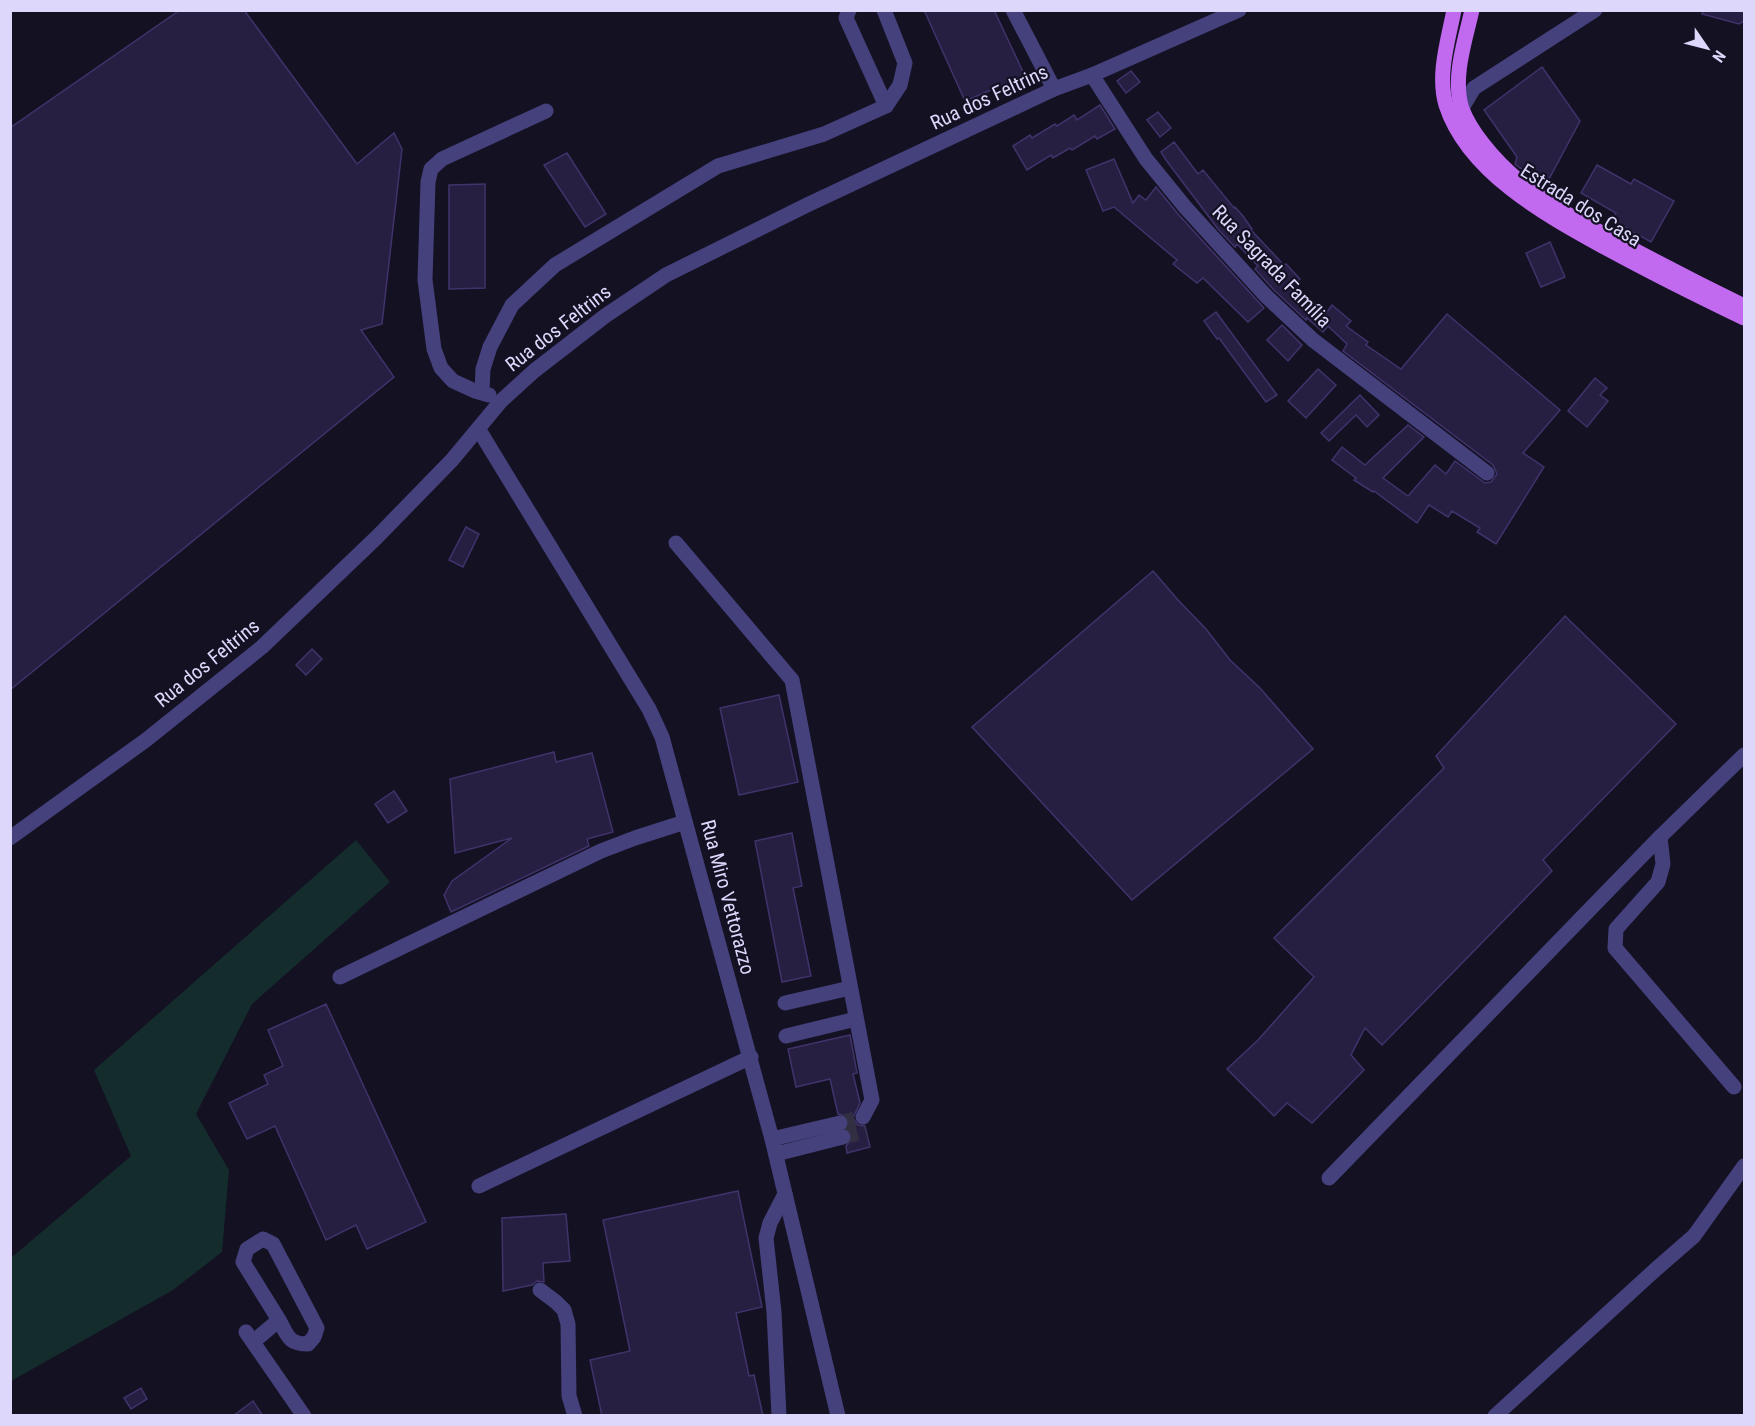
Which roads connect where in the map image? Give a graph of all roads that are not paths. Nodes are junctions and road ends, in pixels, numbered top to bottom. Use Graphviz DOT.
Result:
graph roads {
  1 [pos="849,10"];
  2 [pos="884,10"];
  3 [pos="1013,10"];
  4 [pos="1239,10"];
  5 [pos="1454,10"];
  6 [pos="1472,10"];
  7 [pos="1595,10"];
  8 [pos="1092,75"];
  9 [pos="1459,83"];
  10 [pos="1474,88"];
  11 [pos="1054,89"];
  12 [pos="886,106"];
  13 [pos="1462,108"];
  14 [pos="546,111"];
  15 [pos="1744,306"];
  16 [pos="1744,318"];
  17 [pos="482,392"];
  18 [pos="501,401"];
  19 [pos="479,430"];
  20 [pos="1487,473"];
  21 [pos="676,543"];
  22 [pos="1744,755"];
  23 [pos="685,822"];
  24 [pos="1660,837"];
  25 [pos="10,838"];
  26 [pos="340,977"];
  27 [pos="850,988"];
  28 [pos="785,1003"];
  29 [pos="856,1018"];
  30 [pos="786,1036"];
  31 [pos="751,1057"];
  32 [pos="1734,1088"];
  33 [pos="863,1117"];
  34 [pos="772,1139"];
  35 [pos="776,1154"];
  36 [pos="1744,1166"];
  37 [pos="1329,1178"];
  38 [pos="479,1185"];
  39 [pos="785,1194"];
  40 [pos="540,1290"];
  41 [pos="279,1320"];
  42 [pos="304,1416"];
  43 [pos="575,1416"];
  44 [pos="779,1416"];
  45 [pos="838,1416"];
  46 [pos="1495,1416"];
  1 -- 12 [label="street"];
  2 -- 12 [label="street"];
  3 -- 11 [label="street"];
  4 -- 8 [label="street, Rua dos Feltrins"];
  5 -- 16 [label="main road, Estrada dos Casa"];
  6 -- 9 [label="main road, Estrada dos Casa"];
  7 -- 10 [label="street"];
  8 -- 11 [label="street, Rua dos Feltrins"];
  8 -- 20 [label="street, Rua Sagrada Família"];
  9 -- 10 [label="street"];
  9 -- 13 [label="main road, Estrada dos Casa"];
  10 -- 13 [label="street"];
  11 -- 18 [label="street, Rua dos Feltrins"];
  12 -- 17 [label="street"];
  13 -- 15 [label="main road, Estrada dos Casa"];
  14 -- 17 [label="street"];
  17 -- 18 [label="street"];
  18 -- 19 [label="street, Rua dos Feltrins"];
  19 -- 23 [label="street, Rua Miro Vettorazzo"];
  19 -- 25 [label="street, Rua dos Feltrins"];
  21 -- 27 [label="street"];
  22 -- 24 [label="street"];
  23 -- 26 [label="street"];
  23 -- 31 [label="street, Rua Miro Vettorazzo"];
  24 -- 32 [label="street"];
  24 -- 37 [label="street"];
  27 -- 28 [label="street"];
  27 -- 29 [label="street"];
  29 -- 30 [label="street"];
  29 -- 33 [label="street"];
  31 -- 34 [label="street, Rua Miro Vettorazzo"];
  31 -- 38 [label="street"];
  34 -- 35 [label="street, Rua Miro Vettorazzo"];
  34 -- 35 [label="street"];
  35 -- 39 [label="street, Rua Miro Vettorazzo"];
  36 -- 46 [label="street"];
  39 -- 44 [label="street"];
  39 -- 45 [label="street, Rua Miro Vettorazzo"];
  40 -- 43 [label="street"];
  41 -- 41 [label="street"];
  41 -- 42 [label="street"];
}
